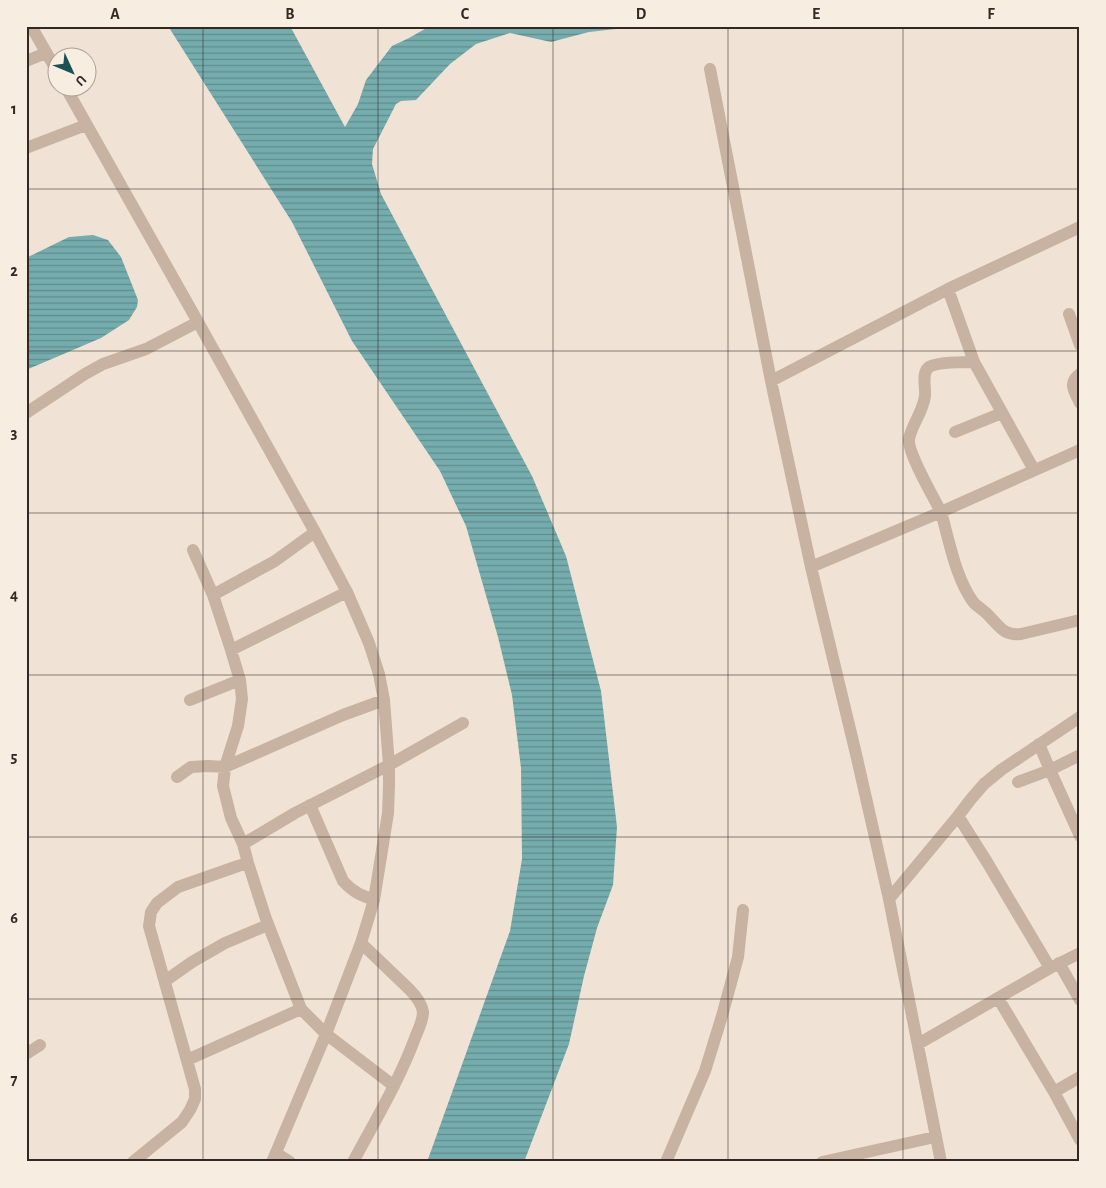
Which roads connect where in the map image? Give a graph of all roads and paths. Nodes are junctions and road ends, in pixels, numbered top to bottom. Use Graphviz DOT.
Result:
graph roads {
  1 [pos="31,26"];
  2 [pos="46,53"];
  3 [pos="48,56"];
  4 [pos="26,60"];
  5 [pos="710,70"];
  6 [pos="71,98"];
  7 [pos="86,125"];
  8 [pos="26,148"];
  9 [pos="1080,227"];
  10 [pos="948,289"];
  11 [pos="1069,314"];
  12 [pos="198,322"];
  13 [pos="1080,345"];
  14 [pos="974,362"];
  15 [pos="1080,374"];
  16 [pos="771,381"];
  17 [pos="1080,404"];
  18 [pos="1002,412"];
  19 [pos="26,413"];
  20 [pos="955,432"];
  21 [pos="1080,450"];
  22 [pos="1034,470"];
  23 [pos="941,512"];
  24 [pos="315,532"];
  25 [pos="193,550"];
  26 [pos="811,567"];
  27 [pos="347,592"];
  28 [pos="213,595"];
  29 [pos="1080,620"];
  30 [pos="231,650"];
  31 [pos="240,680"];
  32 [pos="190,700"];
  33 [pos="384,700"];
  34 [pos="1080,717"];
  35 [pos="463,723"];
  36 [pos="1039,744"];
  37 [pos="1080,755"];
  38 [pos="389,765"];
  39 [pos="225,767"];
  40 [pos="1050,770"];
  41 [pos="177,777"];
  42 [pos="1018,782"];
  43 [pos="310,805"];
  44 [pos="958,816"];
  45 [pos="1080,836"];
  46 [pos="243,844"];
  47 [pos="248,863"];
  48 [pos="374,900"];
  49 [pos="888,900"];
  50 [pos="743,910"];
  51 [pos="268,924"];
  52 [pos="361,943"];
  53 [pos="1080,953"];
  54 [pos="1055,966"];
  55 [pos="165,981"];
  56 [pos="998,998"];
  57 [pos="1080,1000"];
  58 [pos="301,1009"];
  59 [pos="326,1034"];
  60 [pos="918,1044"];
  61 [pos="40,1045"];
  62 [pos="26,1054"];
  63 [pos="187,1060"];
  64 [pos="1080,1077"];
  65 [pos="394,1086"];
  66 [pos="1054,1092"];
  67 [pos="935,1136"];
  68 [pos="1080,1140"];
  69 [pos="274,1157"];
  70 [pos="132,1162"];
  71 [pos="290,1162"];
  72 [pos="353,1162"];
  73 [pos="666,1162"];
  74 [pos="822,1162"];
  75 [pos="941,1162"];
  1 -- 2 [label="street"];
  2 -- 3 [label="street"];
  2 -- 4 [label="street"];
  5 -- 16 [label="street"];
  6 -- 7 [label="street"];
  7 -- 8 [label="street"];
  7 -- 12 [label="street"];
  9 -- 10 [label="street"];
  10 -- 14 [label="street"];
  10 -- 16 [label="street"];
  11 -- 13 [label="street"];
  12 -- 19 [label="street"];
  12 -- 24 [label="street"];
  14 -- 18 [label="street"];
  14 -- 23 [label="street"];
  15 -- 17 [label="street"];
  16 -- 26 [label="street"];
  18 -- 20 [label="street"];
  18 -- 22 [label="street"];
  21 -- 22 [label="street"];
  22 -- 23 [label="street"];
  23 -- 26 [label="street"];
  23 -- 29 [label="street"];
  24 -- 27 [label="street"];
  24 -- 28 [label="street"];
  25 -- 28 [label="street"];
  26 -- 49 [label="street"];
  27 -- 30 [label="street"];
  27 -- 33 [label="street"];
  28 -- 30 [label="street"];
  30 -- 31 [label="street"];
  31 -- 32 [label="street"];
  31 -- 39 [label="street"];
  33 -- 38 [label="street"];
  33 -- 39 [label="street"];
  34 -- 36 [label="street"];
  35 -- 38 [label="street"];
  36 -- 40 [label="street"];
  36 -- 44 [label="street"];
  37 -- 40 [label="street"];
  38 -- 43 [label="street"];
  38 -- 48 [label="street"];
  39 -- 41 [label="street"];
  39 -- 46 [label="street"];
  40 -- 42 [label="street"];
  40 -- 45 [label="street"];
  43 -- 46 [label="street"];
  43 -- 48 [label="street"];
  44 -- 49 [label="street"];
  44 -- 54 [label="street"];
  46 -- 47 [label="street"];
  47 -- 51 [label="street"];
  47 -- 55 [label="street"];
  48 -- 52 [label="street"];
  49 -- 60 [label="street"];
  50 -- 73 [label="street"];
  51 -- 55 [label="street"];
  51 -- 58 [label="street"];
  52 -- 59 [label="street"];
  52 -- 65 [label="street"];
  53 -- 54 [label="street"];
  54 -- 56 [label="street"];
  54 -- 57 [label="street"];
  55 -- 63 [label="street"];
  56 -- 60 [label="street"];
  56 -- 66 [label="street"];
  58 -- 59 [label="street"];
  58 -- 63 [label="street"];
  59 -- 65 [label="street"];
  59 -- 69 [label="street"];
  60 -- 67 [label="street"];
  61 -- 62 [label="street"];
  63 -- 70 [label="street"];
  64 -- 66 [label="street"];
  65 -- 72 [label="street"];
  66 -- 68 [label="street"];
  67 -- 74 [label="street"];
  67 -- 75 [label="street"];
  69 -- 71 [label="street"];
}
